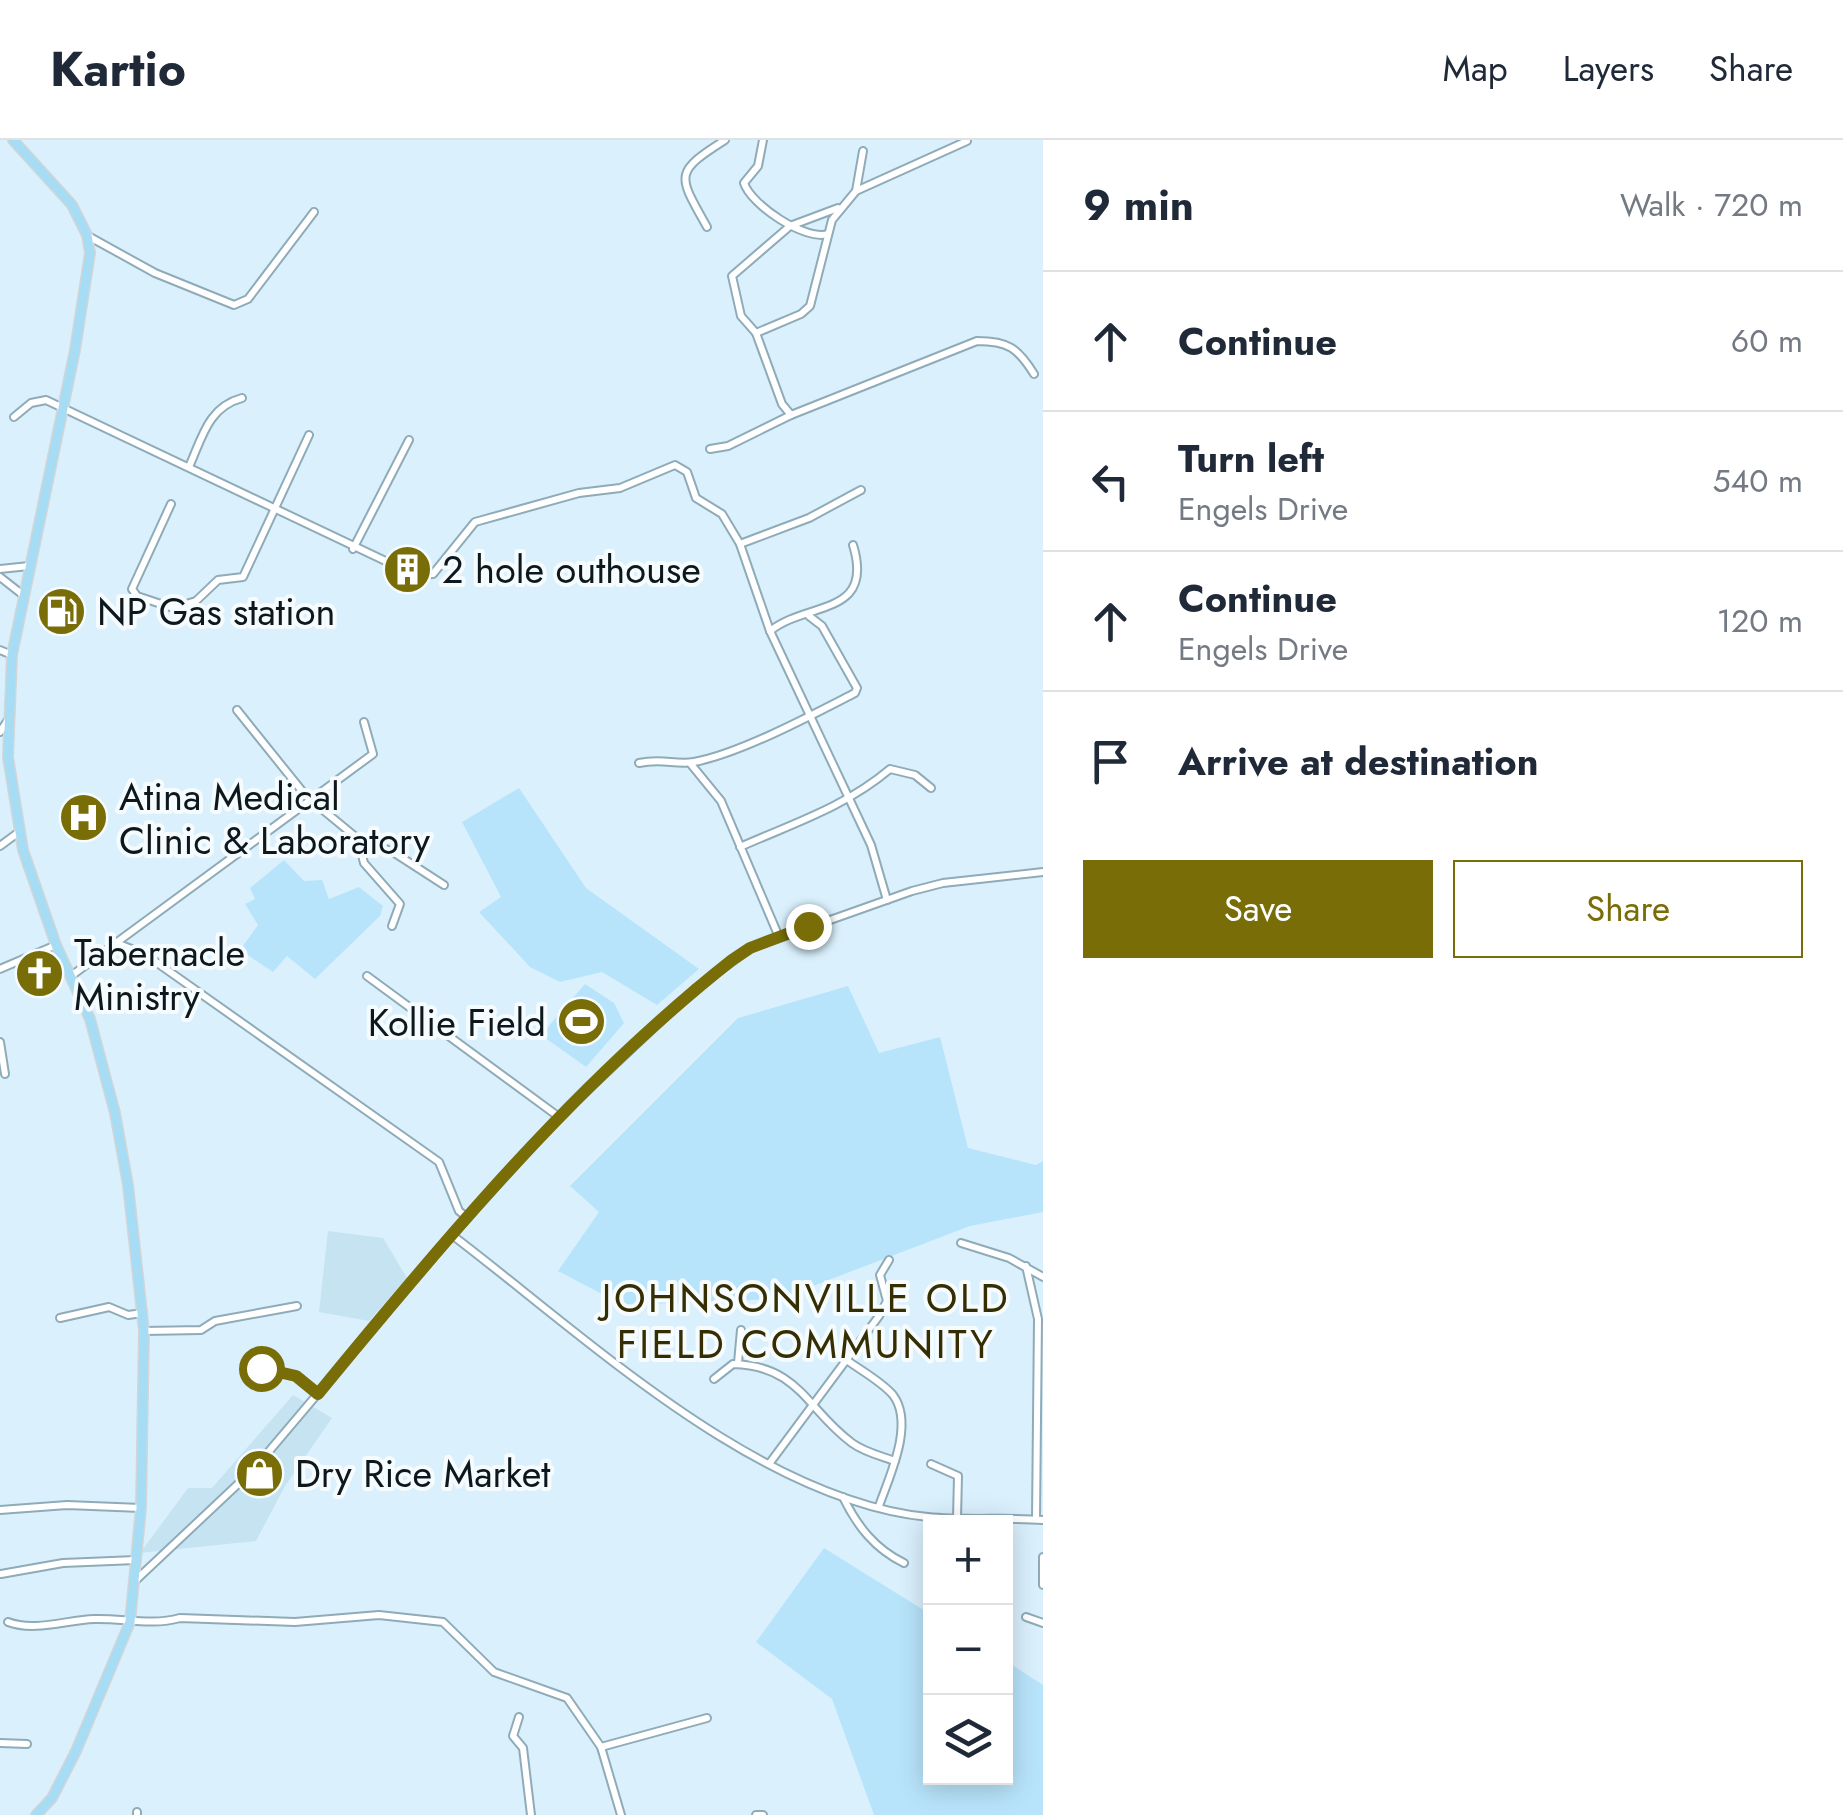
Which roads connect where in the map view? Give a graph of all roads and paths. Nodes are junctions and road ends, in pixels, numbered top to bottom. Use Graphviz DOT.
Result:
graph roads {
  1 [pos="12,140"];
  2 [pos="725,140"];
  3 [pos="764,140"];
  4 [pos="966,140"];
  5 [pos="863,151"];
  6 [pos="856,192"];
  7 [pos="838,208"];
  8 [pos="314,212"];
  9 [pos="790,226"];
  10 [pos="708,227"];
  11 [pos="828,234"];
  12 [pos="87,236"];
  13 [pos="756,334"];
  14 [pos="1034,374"];
  15 [pos="242,398"];
  16 [pos="62,407"];
  17 [pos="791,415"];
  18 [pos="14,417"];
  19 [pos="309,434"];
  20 [pos="408,440"];
  21 [pos="710,449"];
  22 [pos="189,468"];
  23 [pos="862,490"];
  24 [pos="171,504"];
  25 [pos="275,510"];
  26 [pos="740,544"];
  27 [pos="853,545"];
  28 [pos="353,549"];
  29 [pos="28,566"];
  30 [pos="0,568"];
  31 [pos="0,576"];
  32 [pos="23,595"];
  33 [pos="808,615"];
  34 [pos="770,631"];
  35 [pos="0,650"];
  36 [pos="12,656"];
  37 [pos="237,710"];
  38 [pos="811,716"];
  39 [pos="8,719"];
  40 [pos="364,722"];
  41 [pos="0,732"];
  42 [pos="690,763"];
  43 [pos="639,764"];
  44 [pos="930,788"];
  45 [pos="315,800"];
  46 [pos="849,800"];
  47 [pos="20,832"];
  48 [pos="358,838"];
  49 [pos="0,846"];
  50 [pos="740,847"];
  51 [pos="1043,872"];
  52 [pos="444,885"];
  53 [pos="886,900"];
  54 [pos="392,926"];
  55 [pos="779,937"];
  56 [pos="114,942"];
  57 [pos="56,945"];
  58 [pos="0,969"];
  59 [pos="367,976"];
  60 [pos="70,977"];
  61 [pos="0,1042"];
  62 [pos="5,1074"];
  63 [pos="558,1117"];
  64 [pos="468,1218"];
  65 [pos="452,1235"];
  66 [pos="961,1243"];
  67 [pos="889,1260"];
  68 [pos="1026,1266"];
  69 [pos="1043,1277"];
  70 [pos="297,1306"];
  71 [pos="142,1313"];
  72 [pos="60,1318"];
  73 [pos="741,1330"];
  74 [pos="144,1331"];
  75 [pos="848,1361"];
  76 [pos="738,1363"];
  77 [pos="261,1368"];
  78 [pos="714,1379"];
  79 [pos="318,1394"];
  80 [pos="814,1403"];
  81 [pos="895,1461"];
  82 [pos="1040,1462"];
  83 [pos="769,1464"];
  84 [pos="931,1464"];
  85 [pos="844,1496"];
  86 [pos="880,1506"];
  87 [pos="141,1508"];
  88 [pos="0,1510"];
  89 [pos="957,1515"];
  90 [pos="923,1517"];
  91 [pos="1013,1519"];
  92 [pos="1040,1519"];
  93 [pos="1043,1557"];
  94 [pos="137,1560"];
  95 [pos="904,1563"];
  96 [pos="2,1574"];
  97 [pos="136,1580"];
  98 [pos="1043,1585"];
  99 [pos="1026,1617"];
  100 [pos="8,1622"];
  101 [pos="130,1622"];
  102 [pos="1043,1623"];
  103 [pos="519,1717"];
  104 [pos="707,1718"];
  105 [pos="0,1743"];
  106 [pos="26,1744"];
  107 [pos="601,1748"];
  108 [pos="36,1815"];
  109 [pos="531,1815"];
  110 [pos="621,1815"];
  1 -- 12 [label="main road"];
  2 -- 10 [label="street"];
  3 -- 9 [label="street"];
  4 -- 6 [label="street"];
  5 -- 6 [label="street"];
  6 -- 7 [label="street"];
  7 -- 9 [label="street"];
  7 -- 11 [label="street"];
  8 -- 12 [label="street"];
  9 -- 11 [label="street"];
  9 -- 13 [label="street"];
  11 -- 13 [label="street"];
  12 -- 16 [label="main road"];
  13 -- 17 [label="street"];
  14 -- 17 [label="street"];
  15 -- 22 [label="street"];
  16 -- 18 [label="street"];
  16 -- 22 [label="street"];
  16 -- 29 [label="main road"];
  17 -- 21 [label="street"];
  19 -- 25 [label="street"];
  20 -- 28 [label="street"];
  22 -- 25 [label="street"];
  23 -- 26 [label="street"];
  24 -- 25 [label="street"];
  25 -- 28 [label="street"];
  26 -- 28 [label="street"];
  26 -- 34 [label="street"];
  27 -- 33 [label="street"];
  29 -- 30 [label="street"];
  29 -- 32 [label="main road"];
  31 -- 32 [label="street"];
  32 -- 36 [label="main road"];
  33 -- 34 [label="street"];
  33 -- 38 [label="street"];
  34 -- 38 [label="street"];
  35 -- 36 [label="street"];
  36 -- 39 [label="main road"];
  37 -- 45 [label="street"];
  38 -- 42 [label="street"];
  38 -- 46 [label="street"];
  39 -- 41 [label="street"];
  39 -- 47 [label="main road"];
  40 -- 45 [label="street"];
  42 -- 43 [label="street"];
  42 -- 50 [label="street"];
  44 -- 46 [label="street"];
  45 -- 48 [label="street"];
  45 -- 56 [label="street"];
  46 -- 50 [label="street"];
  46 -- 53 [label="street"];
  47 -- 49 [label="street"];
  47 -- 57 [label="main road"];
  48 -- 52 [label="street"];
  48 -- 54 [label="street"];
  50 -- 55 [label="street"];
  51 -- 53 [label="street"];
  53 -- 55 [label="street"];
  55 -- 63 [label="street"];
  56 -- 60 [label="street"];
  56 -- 64 [label="street"];
  57 -- 58 [label="street"];
  57 -- 60 [label="main road"];
  59 -- 63 [label="street"];
  60 -- 71 [label="main road"];
  61 -- 62 [label="street"];
  63 -- 64 [label="street"];
  64 -- 65 [label="street"];
  65 -- 79 [label="street"];
  65 -- 83 [label="street"];
  66 -- 68 [label="street"];
  67 -- 75 [label="street"];
  68 -- 69 [label="street"];
  68 -- 82 [label="street"];
  70 -- 74 [label="street"];
  71 -- 72 [label="street"];
  71 -- 74 [label="main road"];
  73 -- 76 [label="street"];
  74 -- 87 [label="main road"];
  75 -- 80 [label="street"];
  75 -- 81 [label="street"];
  76 -- 78 [label="street"];
  76 -- 80 [label="street"];
  77 -- 79 [label="street"];
  79 -- 97 [label="street"];
  80 -- 81 [label="street"];
  80 -- 83 [label="street"];
  81 -- 86 [label="street"];
  82 -- 92 [label="street"];
  83 -- 85 [label="street"];
  84 -- 89 [label="street"];
  85 -- 86 [label="street"];
  85 -- 95 [label="street"];
  86 -- 90 [label="street"];
  87 -- 88 [label="street"];
  87 -- 94 [label="main road"];
  91 -- 92 [label="street"];
  93 -- 98 [label="street"];
  94 -- 96 [label="street"];
  94 -- 97 [label="main road"];
  97 -- 101 [label="main road"];
  99 -- 102 [label="street"];
  100 -- 101 [label="street"];
  101 -- 107 [label="street"];
  101 -- 108 [label="main road"];
  103 -- 109 [label="street"];
  104 -- 107 [label="street"];
  105 -- 106 [label="street"];
  107 -- 110 [label="street"];
}
